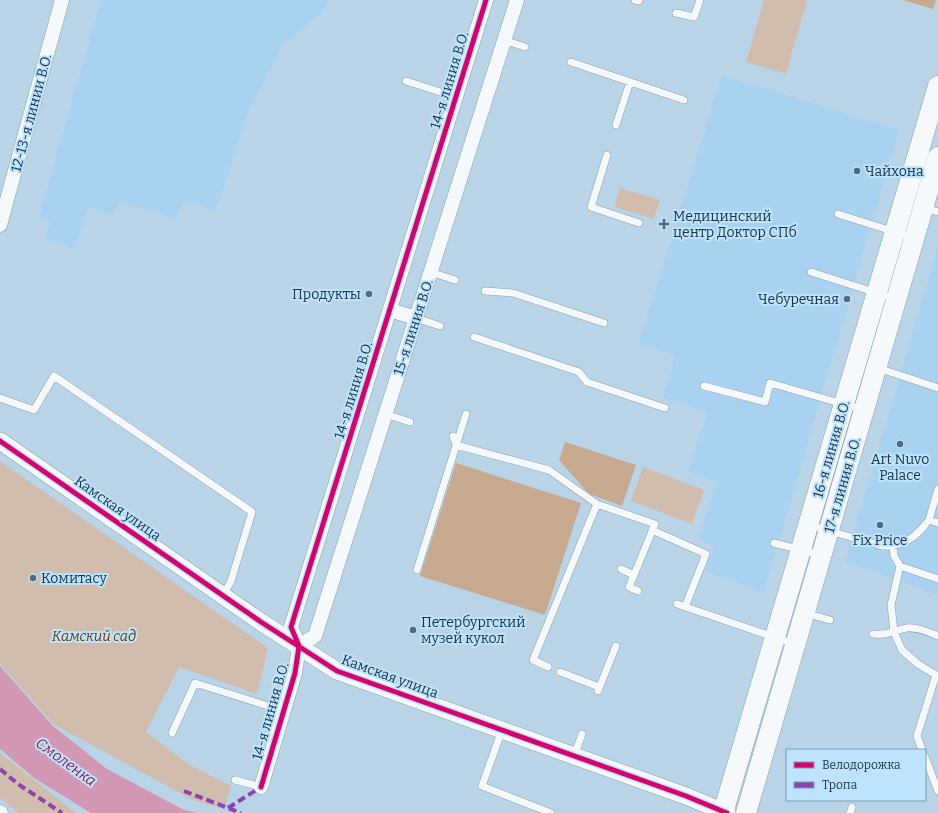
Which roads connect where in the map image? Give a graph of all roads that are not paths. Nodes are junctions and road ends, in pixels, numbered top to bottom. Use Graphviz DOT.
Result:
graph roads {
  1 [pos="62,0"];
  2 [pos="486,0"];
  3 [pos="517,0"];
  4 [pos="700,0"];
  5 [pos="676,13"];
  6 [pos="504,40"];
  7 [pos="526,47"];
  8 [pos="571,62"];
  9 [pos="406,81"];
  10 [pos="630,82"];
  11 [pos="938,86"];
  12 [pos="456,96"];
  13 [pos="684,100"];
  14 [pos="616,125"];
  15 [pos="607,154"];
  16 [pos="930,164"];
  17 [pos="919,205"];
  18 [pos="838,214"];
  19 [pos="639,223"];
  20 [pos="0,225"];
  21 [pos="895,232"];
  22 [pos="914,238"];
  23 [pos="430,272"];
  24 [pos="811,272"];
  25 [pos="454,280"];
  26 [pos="485,291"];
  27 [pos="877,293"];
  28 [pos="896,299"];
  29 [pos="390,310"];
  30 [pos="416,318"];
  31 [pos="604,322"];
  32 [pos="440,326"];
  33 [pos="474,337"];
  34 [pos="867,364"];
  35 [pos="704,386"];
  36 [pos="938,388"];
  37 [pos="0,398"];
  38 [pos="844,404"];
  39 [pos="665,408"];
  40 [pos="864,410"];
  41 [pos="385,414"];
  42 [pos="466,414"];
  43 [pos="410,422"];
  44 [pos="453,436"];
  45 [pos="0,441"];
  46 [pos="456,445"];
  47 [pos="938,489"];
  48 [pos="597,504"];
  49 [pos="929,520"];
  50 [pos="808,524"];
  51 [pos="938,524"];
  52 [pos="652,530"];
  53 [pos="828,530"];
  54 [pos="774,542"];
  55 [pos="893,546"];
  56 [pos="801,550"];
  57 [pos="821,555"];
  58 [pos="900,566"];
  59 [pos="621,569"];
  60 [pos="416,570"];
  61 [pos="634,575"];
  62 [pos="938,579"];
  63 [pos="638,591"];
  64 [pos="222,595"];
  65 [pos="677,604"];
  66 [pos="686,607"];
  67 [pos="794,609"];
  68 [pos="830,620"];
  69 [pos="894,632"];
  70 [pos="873,634"];
  71 [pos="938,636"];
  72 [pos="775,637"];
  73 [pos="795,644"];
  74 [pos="299,646"];
  75 [pos="616,646"];
  76 [pos="548,668"];
  77 [pos="560,672"];
  78 [pos="284,711"];
  79 [pos="502,730"];
  80 [pos="172,733"];
  81 [pos="582,734"];
  82 [pos="922,749"];
  83 [pos="574,756"];
  84 [pos="926,760"];
  85 [pos="235,780"];
  86 [pos="261,787"];
  87 [pos="938,791"];
  88 [pos="725,812"];
  89 [pos="551,813"];
  90 [pos="746,813"];
  1 -- 20 [label="street, 12-13-я линии В.О."];
  2 -- 12 [label="street, 14-я линия В.О."];
  3 -- 6 [label="street, 15-я линия В.О."];
  4 -- 5 [label="lane"];
  6 -- 7 [label="lane"];
  6 -- 23 [label="street, 15-я линия В.О."];
  8 -- 10 [label="lane"];
  9 -- 12 [label="lane"];
  10 -- 13 [label="lane"];
  10 -- 14 [label="lane"];
  11 -- 16 [label="main road, 16-я линия В.О."];
  12 -- 29 [label="street, 14-я линия В.О."];
  15 -- 19 [label="lane"];
  16 -- 17 [label="main road, 16-я линия В.О."];
  17 -- 21 [label="main road, 16-я линия В.О."];
  17 -- 22 [label="main road, 17-я линия В.О."];
  18 -- 21 [label="lane"];
  21 -- 22 [label="lane"];
  21 -- 27 [label="main road, 16-я линия В.О."];
  22 -- 28 [label="main road, 17-я линия В.О."];
  23 -- 25 [label="lane"];
  23 -- 30 [label="street, 15-я линия В.О."];
  24 -- 27 [label="lane"];
  26 -- 31 [label="lane"];
  27 -- 28 [label="lane"];
  27 -- 34 [label="main road, 16-я линия В.О."];
  28 -- 34 [label="main road, 17-я линия В.О."];
  29 -- 30 [label="street"];
  29 -- 74 [label="street, 14-я линия В.О."];
  30 -- 32 [label="lane"];
  30 -- 41 [label="street, 15-я линия В.О."];
  33 -- 39 [label="lane"];
  34 -- 36 [label="lane"];
  34 -- 38 [label="main road, 16-я линия В.О."];
  34 -- 40 [label="main road, 17-я линия В.О."];
  35 -- 38 [label="lane"];
  37 -- 64 [label="lane"];
  38 -- 40 [label="lane"];
  38 -- 50 [label="main road, 16-я линия В.О."];
  40 -- 53 [label="main road, 17-я линия В.О."];
  41 -- 43 [label="lane"];
  41 -- 74 [label="street, 15-я линия В.О."];
  42 -- 46 [label="lane"];
  44 -- 46 [label="lane"];
  45 -- 64 [label="street, Камская улица"];
  46 -- 48 [label="lane"];
  46 -- 60 [label="lane"];
  47 -- 49 [label="lane"];
  48 -- 52 [label="lane"];
  48 -- 76 [label="lane"];
  49 -- 51 [label="lane"];
  49 -- 55 [label="lane"];
  50 -- 53 [label="lane"];
  50 -- 56 [label="main road, 16-я линия В.О."];
  52 -- 61 [label="lane"];
  52 -- 66 [label="lane"];
  53 -- 55 [label="lane"];
  53 -- 57 [label="main road, 17-я линия В.О."];
  54 -- 56 [label="lane"];
  55 -- 58 [label="lane"];
  56 -- 57 [label="lane"];
  56 -- 67 [label="main road, 16-я линия В.О."];
  57 -- 67 [label="main road, 17-я линия В.О."];
  58 -- 62 [label="lane"];
  58 -- 69 [label="lane"];
  59 -- 61 [label="lane"];
  61 -- 63 [label="lane"];
  64 -- 74 [label="street, Камская улица"];
  65 -- 66 [label="lane"];
  66 -- 72 [label="lane"];
  67 -- 68 [label="lane"];
  67 -- 72 [label="main road, 16-я линия В.О."];
  67 -- 73 [label="main road, 17-я линия В.О."];
  69 -- 70 [label="lane"];
  69 -- 71 [label="lane"];
  69 -- 82 [label="lane"];
  72 -- 73 [label="lane"];
  72 -- 88 [label="main road, 16-я линия В.О."];
  73 -- 90 [label="main road, 17-я линия В.О."];
  74 -- 78 [label="street, 14-я линия В.О."];
  74 -- 79 [label="street, Камская улица"];
  75 -- 77 [label="lane"];
  78 -- 80 [label="lane"];
  78 -- 86 [label="street, 14-я линия В.О."];
  79 -- 83 [label="street, Камская улица"];
  79 -- 89 [label="lane"];
  81 -- 83 [label="lane"];
  83 -- 88 [label="street, Камская улица"];
  84 -- 87 [label="lane"];
  85 -- 86 [label="lane"];
}
